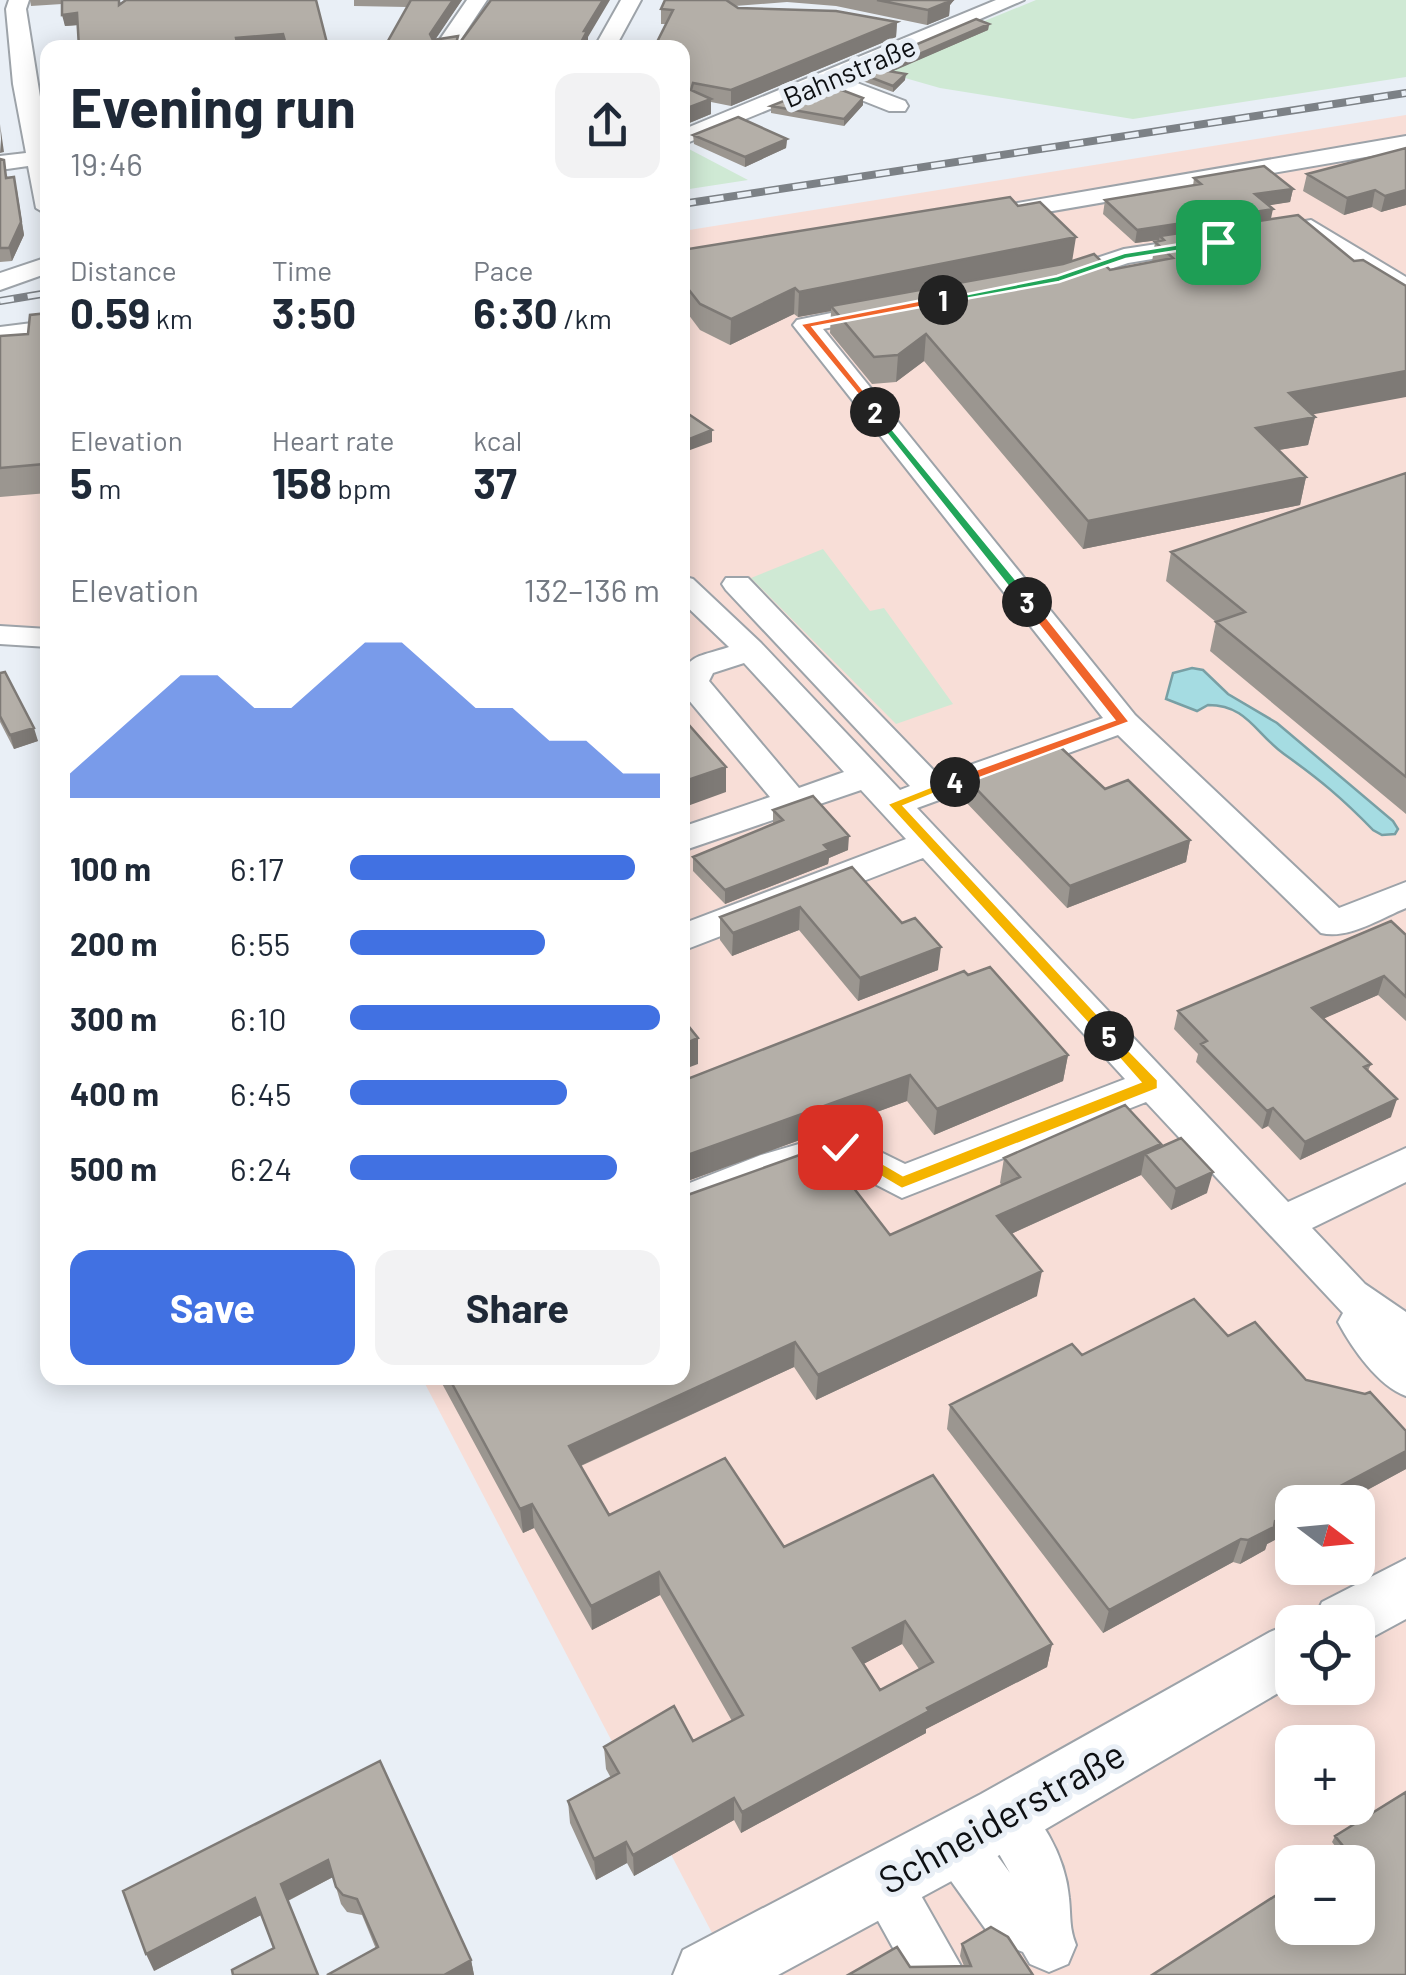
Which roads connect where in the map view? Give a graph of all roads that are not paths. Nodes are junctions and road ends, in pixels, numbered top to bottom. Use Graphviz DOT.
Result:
graph roads {
  1 [pos="19,0"];
  2 [pos="477,0"];
  3 [pos="631,0"];
  4 [pos="1014,0"];
  5 [pos="896,25"];
  6 [pos="931,36"];
  7 [pos="450,40"];
  8 [pos="608,40"];
  9 [pos="827,79"];
  10 [pos="898,106"];
  11 [pos="38,112"];
  12 [pos="690,135"];
  13 [pos="1406,143"];
  14 [pos="38,158"];
  15 [pos="0,163"];
  16 [pos="40,168"];
  17 [pos="976,217"];
  18 [pos="40,267"];
  19 [pos="0,282"];
  20 [pos="1040,282"];
  21 [pos="1406,288"];
  22 [pos="904,307"];
  23 [pos="40,330"];
  24 [pos="0,335"];
  25 [pos="737,584"];
  26 [pos="690,593"];
  27 [pos="0,635"];
  28 [pos="40,638"];
  29 [pos="750,650"];
  30 [pos="1123,722"];
  31 [pos="867,776"];
  32 [pos="933,790"];
  33 [pos="792,802"];
  34 [pos="894,804"];
  35 [pos="690,837"];
  36 [pos="929,843"];
  37 [pos="1406,894"];
  38 [pos="690,935"];
  39 [pos="1152,1084"];
  40 [pos="1406,1164"];
  41 [pos="690,1200"];
  42 [pos="1282,1224"];
  43 [pos="1350,1296"];
  44 [pos="1406,1339"];
  45 [pos="1406,1377"];
  46 [pos="1406,1587"];
  47 [pos="1374,1605"];
  48 [pos="1275,1662"];
  49 [pos="979,1829"];
  50 [pos="883,1881"];
  51 [pos="1045,1938"];
  52 [pos="708,1975"];
  53 [pos="939,1975"];
  1 -- 11 [label="street"];
  2 -- 7 [label="street"];
  3 -- 8 [label="street"];
  4 -- 6 [label="street, Bahnstraße"];
  5 -- 6 [label="street"];
  6 -- 9 [label="street, Bahnstraße"];
  9 -- 10 [label="street"];
  9 -- 12 [label="street, Bahnstraße"];
  11 -- 14 [label="street"];
  13 -- 17 [label="street"];
  14 -- 15 [label="street"];
  14 -- 16 [label="street"];
  18 -- 19 [label="street"];
  20 -- 21 [label="street"];
  22 -- 30 [label="street"];
  23 -- 24 [label="street"];
  25 -- 32 [label="street"];
  26 -- 29 [label="street"];
  27 -- 28 [label="street"];
  29 -- 31 [label="street"];
  29 -- 33 [label="street"];
  30 -- 32 [label="street"];
  30 -- 37 [label="street"];
  31 -- 33 [label="street"];
  31 -- 34 [label="street"];
  32 -- 34 [label="street"];
  33 -- 35 [label="street"];
  34 -- 36 [label="street"];
  36 -- 38 [label="street"];
  36 -- 39 [label="street"];
  39 -- 41 [label="street"];
  39 -- 42 [label="street"];
  40 -- 42 [label="street"];
  42 -- 43 [label="street"];
  43 -- 44 [label="street"];
  43 -- 45 [label="street"];
  46 -- 47 [label="main road"];
  48 -- 49 [label="main road, Schneiderstraße"];
  49 -- 50 [label="main road, Schneiderstraße"];
  49 -- 51 [label="street"];
  50 -- 52 [label="main road, Schneiderstraße"];
  50 -- 53 [label="street"];
}
